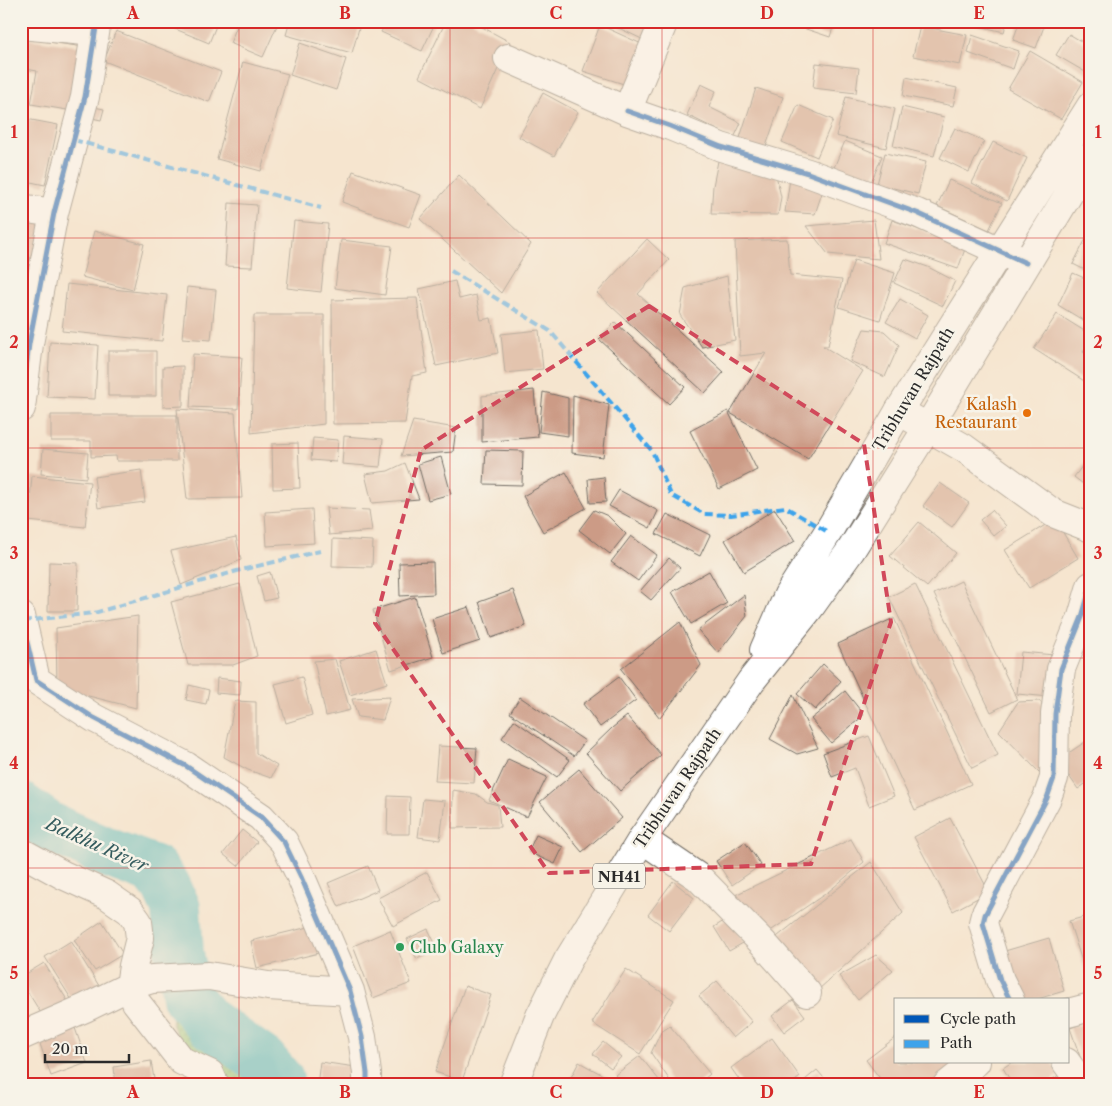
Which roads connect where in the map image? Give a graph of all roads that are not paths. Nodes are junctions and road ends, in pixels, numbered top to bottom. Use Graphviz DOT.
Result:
graph roads {
  1 [pos="664,21"];
  2 [pos="21,25"];
  3 [pos="96,27"];
  4 [pos="508,58"];
  5 [pos="1091,106"];
  6 [pos="627,111"];
  7 [pos="1091,157"];
  8 [pos="21,208"];
  9 [pos="54,213"];
  10 [pos="1000,250"];
  11 [pos="1026,263"];
  12 [pos="22,398"];
  13 [pos="899,411"];
  14 [pos="928,427"];
  15 [pos="1091,528"];
  16 [pos="1091,586"];
  17 [pos="21,616"];
  18 [pos="751,681"];
  19 [pos="642,839"];
  20 [pos="21,852"];
  21 [pos="141,982"];
  22 [pos="350,991"];
  23 [pos="807,993"];
  24 [pos="1009,998"];
  25 [pos="1091,1007"];
  26 [pos="1070,1012"];
  27 [pos="21,1036"];
  28 [pos="973,1064"];
  29 [pos="1067,1064"];
  30 [pos="215,1085"];
  31 [pos="367,1085"];
  32 [pos="514,1085"];
  33 [pos="947,1085"];
  34 [pos="1079,1085"];
  1 -- 6 [label="main road"];
  2 -- 3 [label="main road"];
  3 -- 9 [label="main road"];
  4 -- 6 [label="main road"];
  5 -- 10 [label="main road, Tribhuvan Rajpath / NH41"];
  6 -- 10 [label="main road"];
  7 -- 11 [label="main road, Tribhuvan Rajpath / NH41"];
  8 -- 9 [label="main road"];
  9 -- 12 [label="main road"];
  10 -- 11 [label="main road"];
  10 -- 13 [label="main road, Tribhuvan Rajpath / NH41"];
  11 -- 14 [label="main road, Tribhuvan Rajpath / NH41"];
  13 -- 14 [label="main road"];
  13 -- 18 [label="main road, Tribhuvan Rajpath / NH41"];
  14 -- 15 [label="main road"];
  14 -- 18 [label="main road, Tribhuvan Rajpath / NH41"];
  16 -- 24 [label="main road"];
  17 -- 22 [label="main road"];
  18 -- 19 [label="main road, Tribhuvan Rajpath / NH41"];
  19 -- 23 [label="main road"];
  19 -- 32 [label="main road, Tribhuvan Rajpath / NH41"];
  20 -- 21 [label="main road"];
  21 -- 22 [label="main road"];
  21 -- 27 [label="main road"];
  21 -- 30 [label="main road"];
  22 -- 31 [label="main road"];
  25 -- 26 [label="main road"];
  28 -- 33 [label="main road"];
  29 -- 34 [label="main road"];
}
